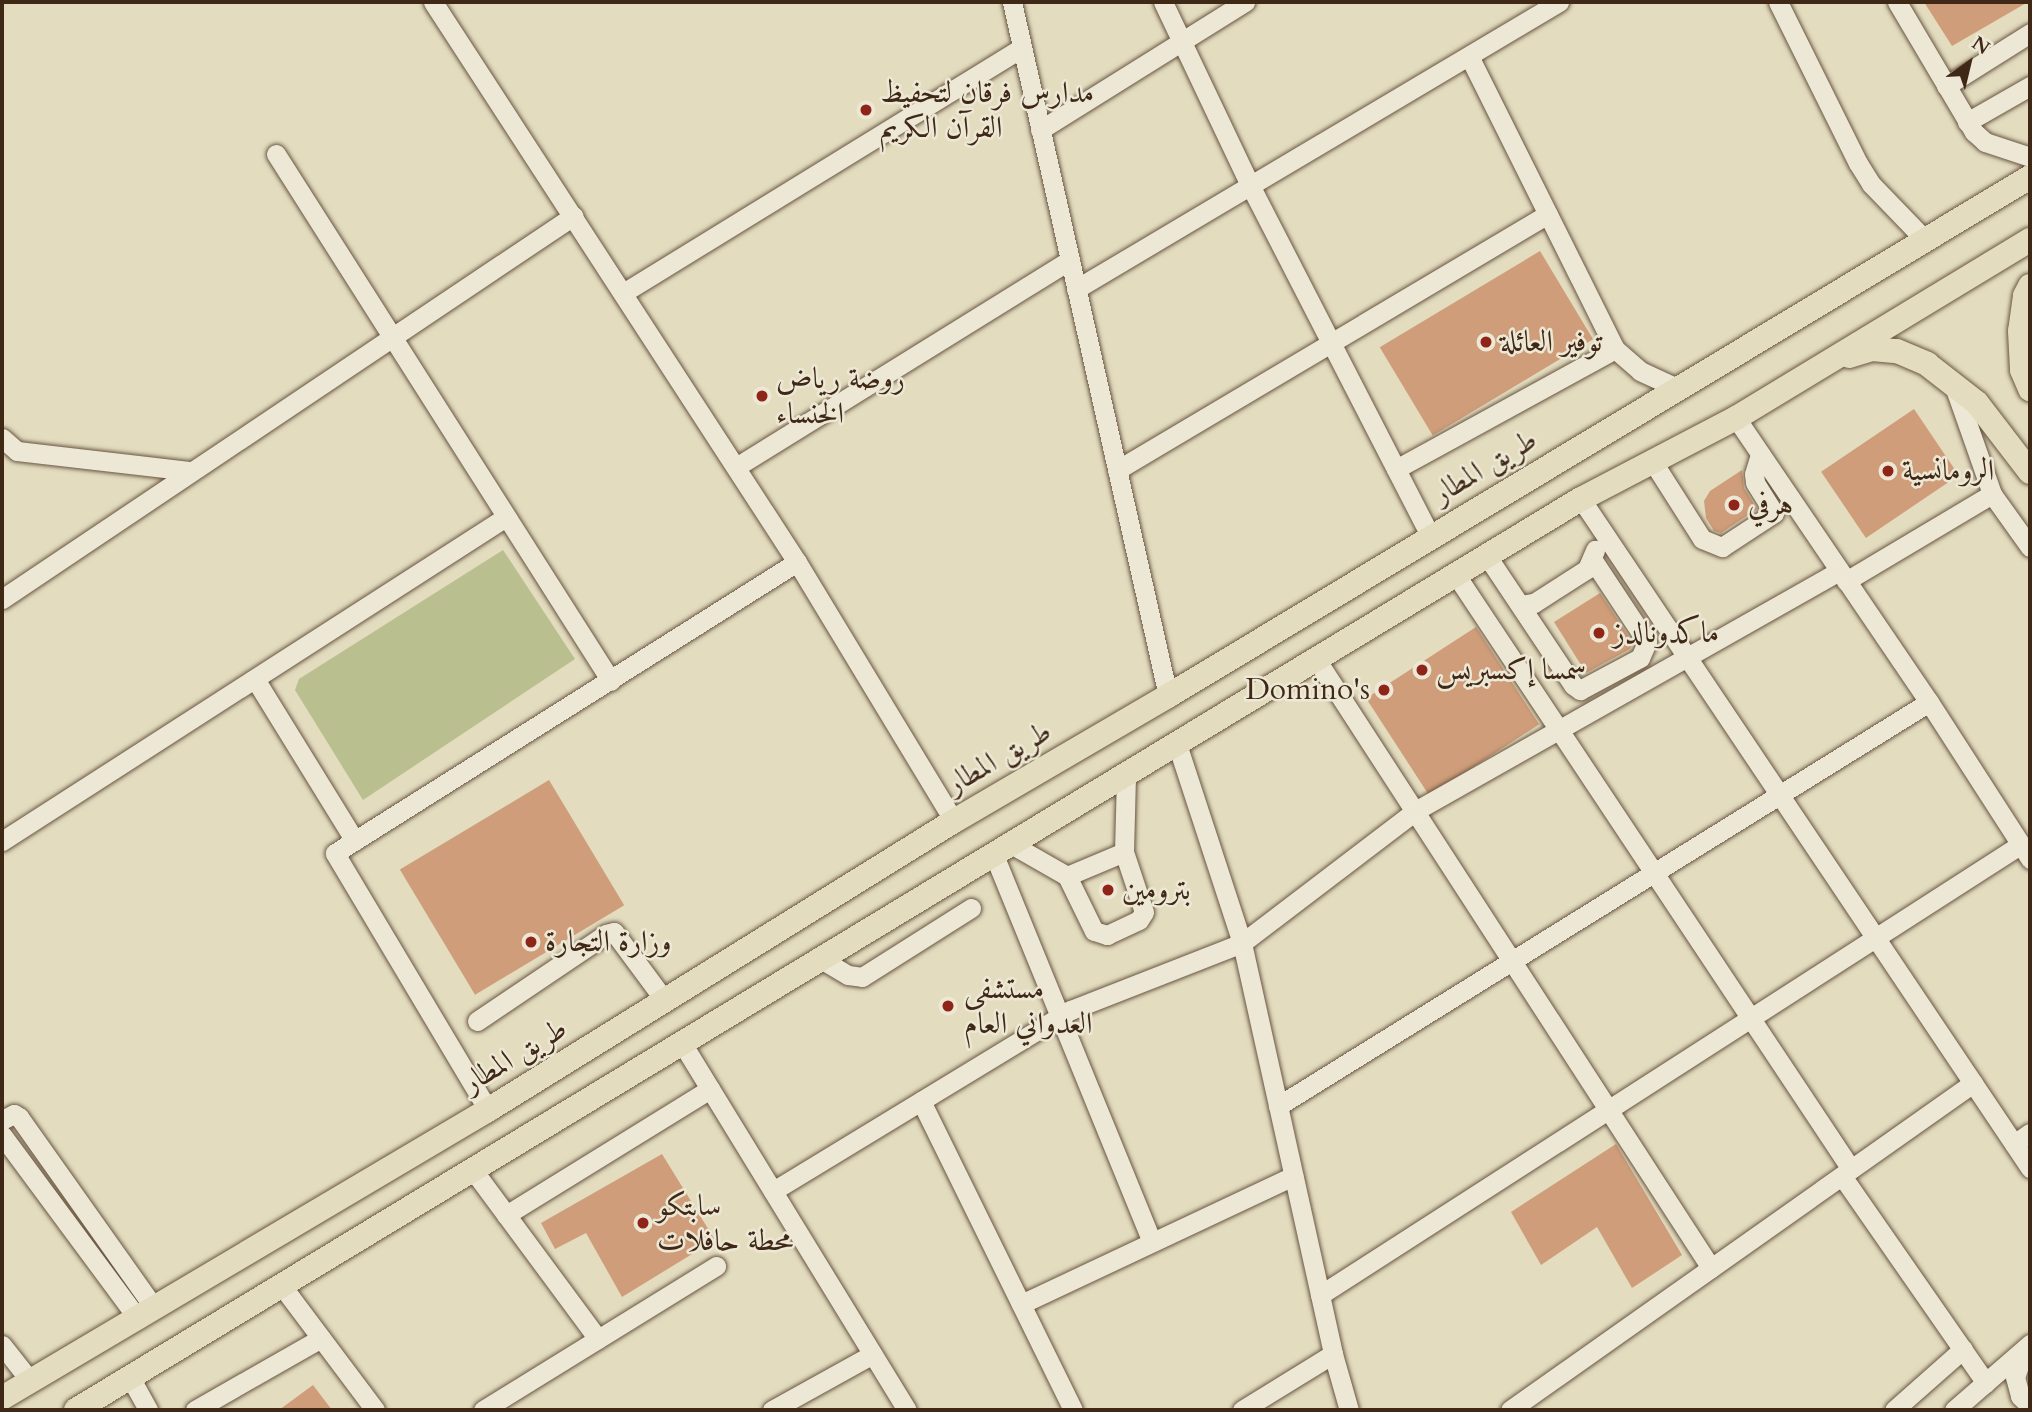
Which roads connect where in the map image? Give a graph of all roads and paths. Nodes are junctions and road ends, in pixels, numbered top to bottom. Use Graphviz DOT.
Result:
graph roads {
  1 [pos="433,2"];
  2 [pos="1012,2"];
  3 [pos="1163,2"];
  4 [pos="1245,2"];
  5 [pos="1559,2"];
  6 [pos="1778,2"];
  7 [pos="1897,2"];
  8 [pos="1536,8"];
  9 [pos="2030,33"];
  10 [pos="1181,40"];
  11 [pos="1022,48"];
  12 [pos="1469,56"];
  13 [pos="1946,86"];
  14 [pos="2030,86"];
  15 [pos="1967,122"];
  16 [pos="1040,130"];
  17 [pos="276,154"];
  18 [pos="2030,157"];
  19 [pos="2030,177"];
  20 [pos="1251,187"];
  21 [pos="1548,214"];
  22 [pos="573,216"];
  23 [pos="1925,240"];
  24 [pos="2030,240"];
  25 [pos="1070,260"];
  26 [pos="2030,286"];
  27 [pos="1076,289"];
  28 [pos="623,293"];
  29 [pos="392,336"];
  30 [pos="1331,341"];
  31 [pos="1615,349"];
  32 [pos="1828,362"];
  33 [pos="1952,382"];
  34 [pos="1677,388"];
  35 [pos="2030,389"];
  36 [pos="1736,418"];
  37 [pos="2,438"];
  38 [pos="1760,454"];
  39 [pos="1653,462"];
  40 [pos="736,467"];
  41 [pos="1396,469"];
  42 [pos="1117,470"];
  43 [pos="191,471"];
  44 [pos="2030,472"];
  45 [pos="1992,494"];
  46 [pos="1581,499"];
  47 [pos="506,517"];
  48 [pos="1601,530"];
  49 [pos="1430,536"];
  50 [pos="2030,547"];
  51 [pos="1487,556"];
  52 [pos="1592,559"];
  53 [pos="797,562"];
  54 [pos="1456,575"];
  55 [pos="1843,576"];
  56 [pos="2,598"];
  57 [pos="1521,605"];
  58 [pos="1687,657"];
  59 [pos="1317,659"];
  60 [pos="255,678"];
  61 [pos="611,681"];
  62 [pos="1168,696"];
  63 [pos="1929,702"];
  64 [pos="1559,730"];
  65 [pos="1177,744"];
  66 [pos="1126,775"];
  67 [pos="1780,794"];
  68 [pos="1415,811"];
  69 [pos="954,821"];
  70 [pos="2,841"];
  71 [pos="355,841"];
  72 [pos="1003,849"];
  73 [pos="1124,852"];
  74 [pos="2025,852"];
  75 [pos="1654,873"];
  76 [pos="1067,876"];
  77 [pos="971,908"];
  78 [pos="1876,938"];
  79 [pos="1242,943"];
  80 [pos="821,959"];
  81 [pos="1512,961"];
  82 [pos="665,1001"];
  83 [pos="1061,1016"];
  84 [pos="1751,1018"];
  85 [pos="477,1021"];
  86 [pos="682,1044"];
  87 [pos="1973,1083"];
  88 [pos="710,1089"];
  89 [pos="921,1101"];
  90 [pos="1278,1106"];
  91 [pos="488,1110"];
  92 [pos="1608,1110"];
  93 [pos="2,1120"];
  94 [pos="2,1135"];
  95 [pos="2022,1138"];
  96 [pos="52,1163"];
  97 [pos="2030,1168"];
  98 [pos="473,1170"];
  99 [pos="1847,1172"];
  100 [pos="32,1176"];
  101 [pos="1293,1176"];
  102 [pos="773,1191"];
  103 [pos="506,1214"];
  104 [pos="1152,1242"];
  105 [pos="716,1266"];
  106 [pos="1711,1268"];
  107 [pos="282,1286"];
  108 [pos="1320,1295"];
  109 [pos="1021,1304"];
  110 [pos="147,1314"];
  111 [pos="321,1338"];
  112 [pos="597,1339"];
  113 [pos="2,1345"];
  114 [pos="2030,1347"];
  115 [pos="1963,1349"];
  116 [pos="873,1354"];
  117 [pos="1333,1354"];
  118 [pos="130,1377"];
  119 [pos="31,1382"];
  120 [pos="1986,1382"];
  121 [pos="2,1398"];
  122 [pos="794,1405"];
  123 [pos="2030,1406"];
  124 [pos="76,1410"];
  125 [pos="148,1410"];
  126 [pos="195,1410"];
  127 [pos="375,1410"];
  128 [pos="483,1410"];
  129 [pos="772,1410"];
  130 [pos="907,1410"];
  131 [pos="1073,1410"];
  132 [pos="1242,1410"];
  133 [pos="1349,1410"];
  134 [pos="1510,1410"];
  135 [pos="1894,1410"];
  136 [pos="1954,1410"];
  1 -- 22 [label="street"];
  2 -- 11 [label="street"];
  3 -- 10 [label="street"];
  4 -- 10 [label="street"];
  5 -- 8 [label="street"];
  6 -- 23 [label="street"];
  7 -- 13 [label="street"];
  8 -- 12 [label="street"];
  9 -- 13 [label="street"];
  10 -- 16 [label="street"];
  10 -- 20 [label="street"];
  11 -- 16 [label="street"];
  11 -- 28 [label="street"];
  12 -- 20 [label="street"];
  12 -- 21 [label="street"];
  13 -- 15 [label="street"];
  14 -- 15 [label="street"];
  15 -- 18 [label="street"];
  16 -- 25 [label="street"];
  17 -- 29 [label="street"];
  19 -- 23 [label="main road, طريق المطار"];
  20 -- 27 [label="street"];
  20 -- 30 [label="street"];
  21 -- 30 [label="street"];
  21 -- 31 [label="street"];
  22 -- 28 [label="street"];
  22 -- 29 [label="street"];
  23 -- 34 [label="main road, طريق المطار"];
  24 -- 32 [label="main road"];
  25 -- 27 [label="street"];
  25 -- 40 [label="street"];
  26 -- 35 [label="main road"];
  27 -- 42 [label="street"];
  28 -- 40 [label="street"];
  29 -- 43 [label="street"];
  29 -- 47 [label="street"];
  30 -- 41 [label="street"];
  30 -- 42 [label="street"];
  31 -- 34 [label="street"];
  31 -- 41 [label="street"];
  32 -- 33 [label="main road"];
  32 -- 36 [label="main road"];
  33 -- 44 [label="main road"];
  33 -- 45 [label="street"];
  34 -- 49 [label="main road, طريق المطار"];
  36 -- 38 [label="street"];
  36 -- 39 [label="main road"];
  37 -- 43 [label="street"];
  38 -- 39 [label="street"];
  38 -- 55 [label="street"];
  39 -- 46 [label="main road"];
  40 -- 53 [label="street"];
  41 -- 49 [label="street"];
  42 -- 62 [label="street"];
  43 -- 56 [label="street"];
  45 -- 50 [label="street"];
  45 -- 55 [label="street"];
  46 -- 48 [label="street"];
  46 -- 51 [label="main road"];
  47 -- 60 [label="street"];
  47 -- 61 [label="street"];
  48 -- 52 [label="street"];
  48 -- 58 [label="street"];
  49 -- 62 [label="main road, طريق المطار"];
  51 -- 54 [label="main road"];
  51 -- 57 [label="street"];
  52 -- 57 [label="street"];
  52 -- 57 [label="street"];
  53 -- 61 [label="street"];
  53 -- 69 [label="street"];
  54 -- 59 [label="main road"];
  54 -- 64 [label="street"];
  55 -- 58 [label="street"];
  55 -- 63 [label="street"];
  58 -- 64 [label="street"];
  58 -- 67 [label="street"];
  59 -- 65 [label="main road"];
  59 -- 68 [label="street"];
  60 -- 70 [label="street"];
  60 -- 71 [label="street"];
  61 -- 71 [label="street"];
  62 -- 69 [label="main road, طريق المطار"];
  63 -- 67 [label="street"];
  63 -- 74 [label="street"];
  64 -- 68 [label="street"];
  64 -- 75 [label="street"];
  65 -- 66 [label="main road"];
  65 -- 79 [label="street"];
  66 -- 72 [label="main road"];
  66 -- 73 [label="street"];
  67 -- 75 [label="street"];
  67 -- 78 [label="street"];
  68 -- 79 [label="street"];
  68 -- 81 [label="street"];
  69 -- 82 [label="main road, طريق المطار"];
  71 -- 91 [label="street"];
  72 -- 76 [label="street"];
  72 -- 80 [label="main road"];
  72 -- 83 [label="street"];
  73 -- 76 [label="street"];
  73 -- 76 [label="street"];
  74 -- 78 [label="street"];
  75 -- 81 [label="street"];
  75 -- 84 [label="street"];
  77 -- 80 [label="street"];
  78 -- 84 [label="street"];
  78 -- 87 [label="street"];
  79 -- 83 [label="street"];
  79 -- 90 [label="street"];
  80 -- 86 [label="main road"];
  81 -- 90 [label="street"];
  81 -- 92 [label="street"];
  82 -- 85 [label="street"];
  82 -- 91 [label="main road, طريق المطار"];
  83 -- 89 [label="street"];
  83 -- 104 [label="street"];
  84 -- 92 [label="street"];
  84 -- 99 [label="street"];
  86 -- 88 [label="street"];
  86 -- 98 [label="main road"];
  87 -- 95 [label="street"];
  87 -- 99 [label="street"];
  88 -- 102 [label="street"];
  88 -- 103 [label="street"];
  89 -- 102 [label="street"];
  89 -- 109 [label="street"];
  90 -- 101 [label="street"];
  91 -- 110 [label="main road, طريق المطار"];
  92 -- 106 [label="street"];
  92 -- 108 [label="street"];
  93 -- 96 [label="street"];
  94 -- 100 [label="street"];
  95 -- 97 [label="street"];
  96 -- 100 [label="street"];
  96 -- 110 [label="street"];
  98 -- 103 [label="street"];
  98 -- 107 [label="main road"];
  99 -- 106 [label="street"];
  99 -- 115 [label="street"];
  100 -- 110 [label="street"];
  101 -- 104 [label="street"];
  101 -- 108 [label="street"];
  102 -- 116 [label="street"];
  103 -- 112 [label="street"];
  104 -- 109 [label="street"];
  105 -- 112 [label="street"];
  106 -- 134 [label="street"];
  107 -- 111 [label="street"];
  107 -- 118 [label="main road"];
  108 -- 117 [label="street"];
  109 -- 131 [label="street"];
  110 -- 119 [label="main road, طريق المطار"];
  111 -- 126 [label="street"];
  111 -- 127 [label="street"];
  112 -- 128 [label="street"];
  113 -- 119 [label="street"];
  114 -- 120 [label="street"];
  114 -- 123 [label="street"];
  115 -- 120 [label="street"];
  115 -- 135 [label="street"];
  116 -- 122 [label="street"];
  116 -- 130 [label="street"];
  117 -- 132 [label="street"];
  117 -- 133 [label="street"];
  118 -- 124 [label="main road"];
  118 -- 125 [label="street"];
  119 -- 121 [label="main road, طريق المطار"];
  120 -- 136 [label="street"];
  122 -- 129 [label="street"];
}
